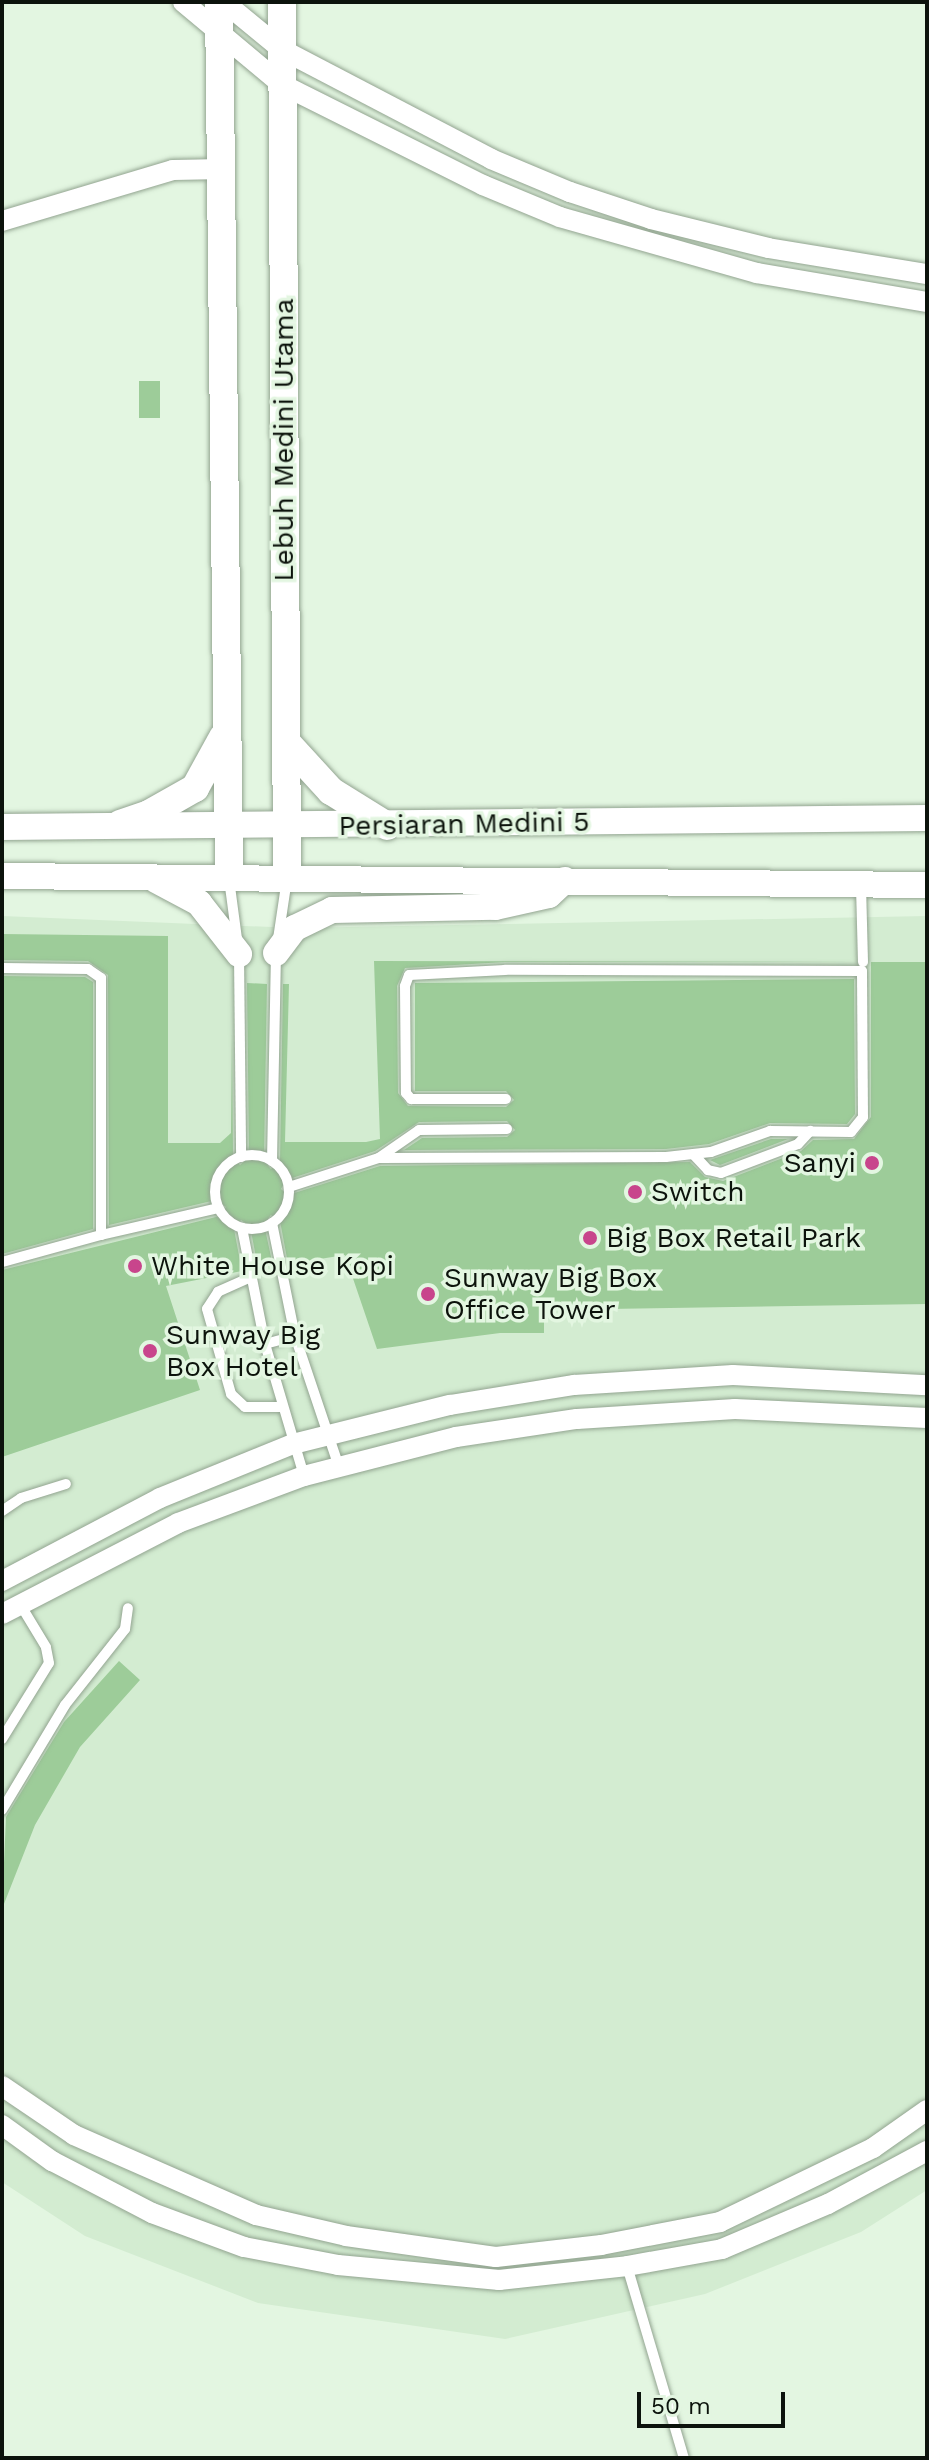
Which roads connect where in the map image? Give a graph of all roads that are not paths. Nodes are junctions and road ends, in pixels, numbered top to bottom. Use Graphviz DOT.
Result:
graph roads {
  1 [pos="183,2"];
  2 [pos="221,2"];
  3 [pos="282,2"];
  4 [pos="220,35"];
  5 [pos="281,49"];
  6 [pos="281,84"];
  7 [pos="224,169"];
  8 [pos="2,221"];
  9 [pos="927,274"];
  10 [pos="927,302"];
  11 [pos="223,737"];
  12 [pos="287,743"];
  13 [pos="927,818"];
  14 [pos="120,824"];
  15 [pos="228,825"];
  16 [pos="288,825"];
  17 [pos="387,826"];
  18 [pos="2,827"];
  19 [pos="2,876"];
  20 [pos="145,876"];
  21 [pos="229,876"];
  22 [pos="287,877"];
  23 [pos="565,880"];
  24 [pos="927,885"];
  25 [pos="861,886"];
  26 [pos="276,953"];
  27 [pos="239,954"];
  28 [pos="863,962"];
  29 [pos="2,968"];
  30 [pos="506,1099"];
  31 [pos="507,1129"];
  32 [pos="810,1131"];
  33 [pos="694,1155"];
  34 [pos="241,1157"];
  35 [pos="379,1158"];
  36 [pos="272,1161"];
  37 [pos="289,1187"];
  38 [pos="218,1208"];
  39 [pos="272,1223"];
  40 [pos="242,1228"];
  41 [pos="101,1235"];
  42 [pos="2,1262"];
  43 [pos="251,1277"];
  44 [pos="295,1336"];
  45 [pos="265,1344"];
  46 [pos="927,1385"];
  47 [pos="283,1407"];
  48 [pos="927,1418"];
  49 [pos="329,1433"];
  50 [pos="293,1444"];
  51 [pos="339,1467"];
  52 [pos="304,1476"];
  53 [pos="66,1484"];
  54 [pos="2,1511"];
  55 [pos="2,1581"];
  56 [pos="128,1608"];
  57 [pos="11,1609"];
  58 [pos="2,1739"];
  59 [pos="2,1810"];
  60 [pos="2,2086"];
  61 [pos="927,2110"];
  62 [pos="2,2125"];
  63 [pos="927,2151"];
  64 [pos="627,2266"];
  65 [pos="684,2458"];
  1 -- 4 [label="street"];
  2 -- 4 [label="main road"];
  2 -- 5 [label="street"];
  3 -- 5 [label="main road, Lebuh Medini Utama"];
  4 -- 6 [label="street"];
  4 -- 7 [label="main road"];
  5 -- 6 [label="main road, Lebuh Medini Utama"];
  5 -- 9 [label="street"];
  6 -- 10 [label="street"];
  6 -- 12 [label="main road, Lebuh Medini Utama"];
  7 -- 8 [label="street"];
  7 -- 11 [label="main road"];
  11 -- 14 [label="main road"];
  11 -- 15 [label="main road"];
  12 -- 16 [label="main road, Lebuh Medini Utama"];
  12 -- 17 [label="main road"];
  13 -- 17 [label="street, Persiaran Medini 5"];
  14 -- 15 [label="street, Persiaran Medini 5"];
  14 -- 18 [label="street, Persiaran Medini 5"];
  15 -- 16 [label="street, Persiaran Medini 5"];
  15 -- 21 [label="main road"];
  16 -- 17 [label="street, Persiaran Medini 5"];
  16 -- 22 [label="main road, Lebuh Medini Utama"];
  19 -- 20 [label="street, Persiaran Medini 5"];
  20 -- 21 [label="street, Persiaran Medini 5"];
  20 -- 27 [label="street"];
  21 -- 22 [label="street, Persiaran Medini 5"];
  21 -- 27 [label="lane"];
  22 -- 23 [label="street, Persiaran Medini 5"];
  22 -- 26 [label="lane"];
  23 -- 25 [label="street, Persiaran Medini 5"];
  23 -- 26 [label="street"];
  24 -- 25 [label="street, Persiaran Medini 5"];
  25 -- 28 [label="lane"];
  26 -- 36 [label="lane"];
  27 -- 34 [label="lane"];
  29 -- 41 [label="lane"];
  30 -- 32 [label="lane"];
  31 -- 35 [label="lane"];
  32 -- 33 [label="lane"];
  32 -- 33 [label="lane"];
  33 -- 35 [label="lane"];
  34 -- 36 [label="lane"];
  34 -- 38 [label="lane"];
  35 -- 37 [label="lane"];
  36 -- 37 [label="lane"];
  37 -- 39 [label="lane"];
  38 -- 40 [label="lane"];
  38 -- 41 [label="lane"];
  39 -- 40 [label="lane"];
  39 -- 44 [label="lane"];
  40 -- 43 [label="lane"];
  41 -- 42 [label="lane"];
  43 -- 45 [label="lane"];
  43 -- 47 [label="lane"];
  44 -- 45 [label="lane"];
  44 -- 49 [label="lane"];
  45 -- 47 [label="lane"];
  46 -- 49 [label="street"];
  47 -- 50 [label="lane"];
  48 -- 51 [label="street"];
  49 -- 50 [label="street"];
  49 -- 51 [label="lane"];
  50 -- 52 [label="lane"];
  50 -- 55 [label="street"];
  51 -- 52 [label="street"];
  52 -- 57 [label="street"];
  53 -- 54 [label="lane"];
  56 -- 59 [label="lane"];
  57 -- 58 [label="lane"];
  60 -- 61 [label="street"];
  62 -- 64 [label="street"];
  63 -- 64 [label="street"];
  64 -- 65 [label="lane"];
}
